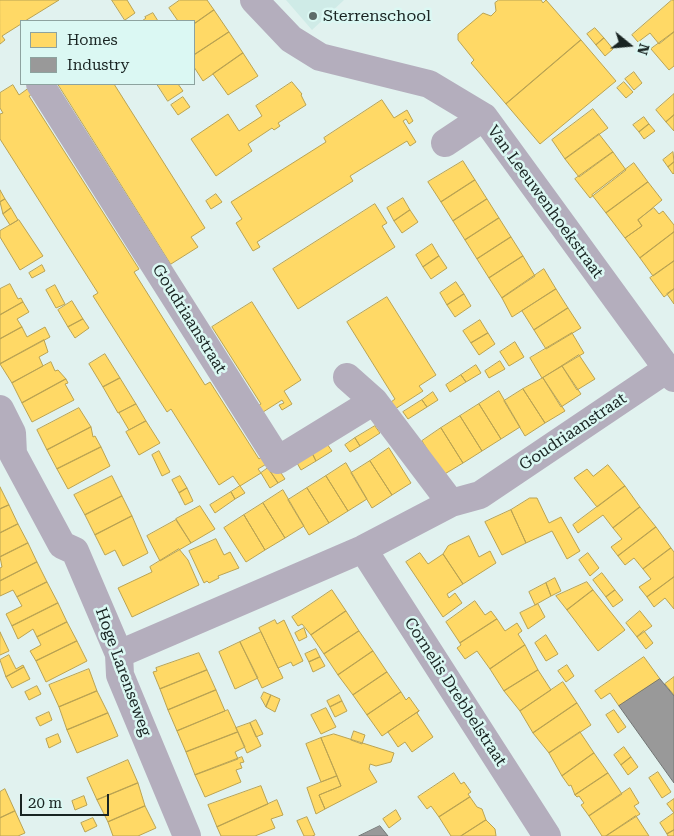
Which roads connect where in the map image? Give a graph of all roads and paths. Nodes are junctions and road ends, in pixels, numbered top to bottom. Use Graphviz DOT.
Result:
graph roads {
  1 [pos="254,0"];
  2 [pos="41,85"];
  3 [pos="484,117"];
  4 [pos="445,143"];
  5 [pos="670,373"];
  6 [pos="348,377"];
  7 [pos="374,401"];
  8 [pos="0,409"];
  9 [pos="451,503"];
  10 [pos="363,549"];
  11 [pos="119,654"];
  12 [pos="187,836"];
  13 [pos="547,836"];
  1 -- 3 [label="street, Van Leeuwenhoekstraat"];
  2 -- 7 [label="street, Goudriaanstraat"];
  3 -- 4 [label="street"];
  3 -- 5 [label="street, Van Leeuwenhoekstraat"];
  5 -- 9 [label="street, Goudriaanstraat"];
  6 -- 7 [label="street"];
  7 -- 9 [label="street"];
  8 -- 11 [label="street, Hoge Larenseweg"];
  9 -- 10 [label="street, Goudriaanstraat"];
  10 -- 11 [label="street, Goudriaanstraat"];
  10 -- 13 [label="street, Cornelis Drebbelstraat"];
  11 -- 12 [label="street, Hoge Larenseweg"];
}
